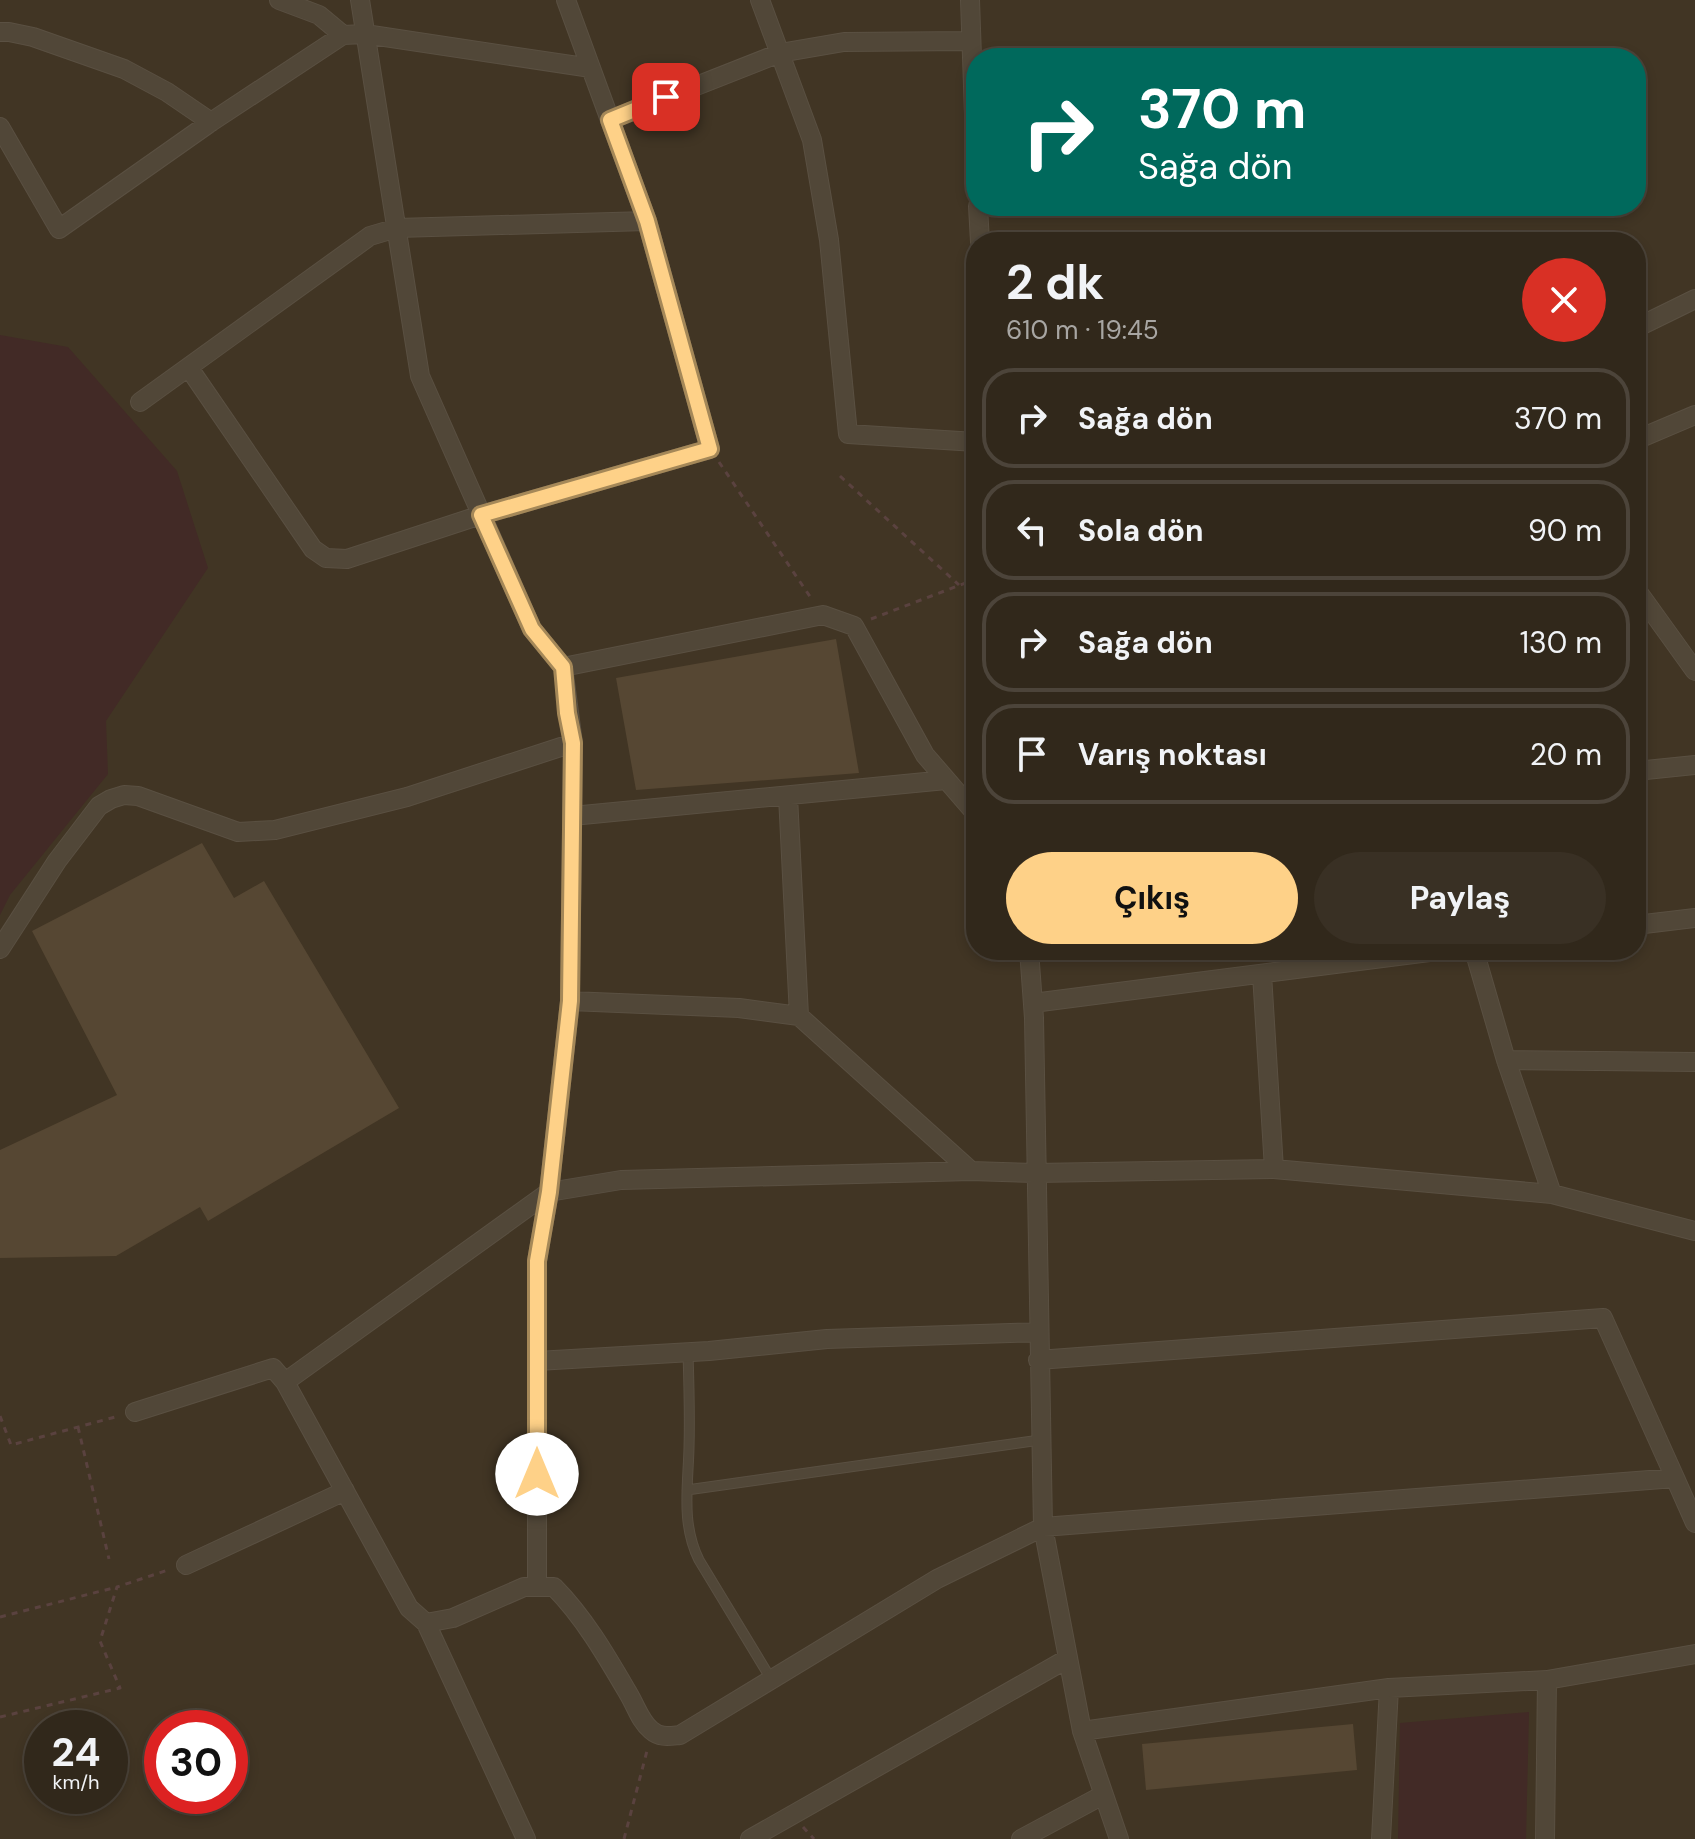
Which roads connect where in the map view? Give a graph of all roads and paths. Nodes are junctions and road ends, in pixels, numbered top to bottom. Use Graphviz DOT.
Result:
graph roads {
  1 [pos="279,0"];
  2 [pos="360,0"];
  3 [pos="566,0"];
  4 [pos="760,0"];
  5 [pos="970,0"];
  6 [pos="0,32"];
  7 [pos="365,34"];
  8 [pos="343,35"];
  9 [pos="969,41"];
  10 [pos="969,48"];
  11 [pos="780,53"];
  12 [pos="591,68"];
  13 [pos="610,120"];
  14 [pos="211,122"];
  15 [pos="0,127"];
  16 [pos="647,221"];
  17 [pos="397,228"];
  18 [pos="1695,299"];
  19 [pos="1646,323"];
  20 [pos="189,368"];
  21 [pos="140,402"];
  22 [pos="1695,415"];
  23 [pos="1646,435"];
  24 [pos="966,441"];
  25 [pos="710,449"];
  26 [pos="840,476"];
  27 [pos="481,515"];
  28 [pos="966,583"];
  29 [pos="959,585"];
  30 [pos="1646,603"];
  31 [pos="823,615"];
  32 [pos="854,626"];
  33 [pos="563,667"];
  34 [pos="1695,671"];
  35 [pos="573,743"];
  36 [pos="1695,765"];
  37 [pos="1646,770"];
  38 [pos="946,780"];
  39 [pos="788,796"];
  40 [pos="966,803"];
  41 [pos="572,816"];
  42 [pos="1695,918"];
  43 [pos="1646,924"];
  44 [pos="0,949"];
  45 [pos="1030,960"];
  46 [pos="1369,960"];
  47 [pos="1477,960"];
  48 [pos="1262,974"];
  49 [pos="570,1001"];
  50 [pos="1033,1003"];
  51 [pos="799,1016"];
  52 [pos="1506,1060"];
  53 [pos="1695,1062"];
  54 [pos="1274,1169"];
  55 [pos="971,1171"];
  56 [pos="1036,1173"];
  57 [pos="549,1192"];
  58 [pos="1552,1194"];
  59 [pos="1695,1231"];
  60 [pos="1038,1332"];
  61 [pos="688,1353"];
  62 [pos="1038,1360"];
  63 [pos="537,1361"];
  64 [pos="285,1382"];
  65 [pos="135,1412"];
  66 [pos="0,1416"];
  67 [pos="78,1427"];
  68 [pos="1040,1440"];
  69 [pos="1675,1478"];
  70 [pos="687,1490"];
  71 [pos="345,1491"];
  72 [pos="1695,1523"];
  73 [pos="1043,1527"];
  74 [pos="109,1559"];
  75 [pos="186,1565"];
  76 [pos="117,1587"];
  77 [pos="537,1587"];
  78 [pos="0,1617"];
  79 [pos="426,1623"];
  80 [pos="1695,1654"];
  81 [pos="1067,1659"];
  82 [pos="771,1679"];
  83 [pos="1547,1680"];
  84 [pos="1389,1688"];
  85 [pos="0,1717"];
  86 [pos="652,1731"];
  87 [pos="1082,1731"];
  88 [pos="1103,1795"];
  89 [pos="526,1839"];
  90 [pos="624,1839"];
  91 [pos="750,1839"];
  92 [pos="1021,1839"];
  93 [pos="1119,1839"];
  94 [pos="1381,1839"];
  95 [pos="1545,1839"];
  1 -- 8 [label="street"];
  2 -- 7 [label="street"];
  3 -- 12 [label="street"];
  4 -- 11 [label="street"];
  5 -- 9 [label="street"];
  6 -- 14 [label="street"];
  7 -- 8 [label="street"];
  7 -- 12 [label="street"];
  7 -- 17 [label="street"];
  8 -- 14 [label="street"];
  9 -- 10 [label="street"];
  9 -- 11 [label="street"];
  11 -- 13 [label="street"];
  11 -- 24 [label="street"];
  12 -- 13 [label="street"];
  13 -- 16 [label="street"];
  14 -- 15 [label="street"];
  16 -- 17 [label="street"];
  16 -- 25 [label="street"];
  17 -- 20 [label="street"];
  17 -- 27 [label="street"];
  18 -- 19 [label="street"];
  20 -- 21 [label="street"];
  20 -- 27 [label="street"];
  22 -- 23 [label="street"];
  25 -- 27 [label="street"];
  25 -- 31 [label="path"];
  26 -- 29 [label="path"];
  27 -- 33 [label="street"];
  28 -- 29 [label="path"];
  29 -- 32 [label="path"];
  30 -- 34 [label="street"];
  31 -- 32 [label="street"];
  31 -- 33 [label="street"];
  32 -- 38 [label="street"];
  33 -- 35 [label="street"];
  35 -- 41 [label="street"];
  35 -- 44 [label="street"];
  36 -- 37 [label="street"];
  38 -- 39 [label="street"];
  38 -- 40 [label="street"];
  39 -- 41 [label="street"];
  39 -- 51 [label="street"];
  41 -- 49 [label="street"];
  42 -- 43 [label="street"];
  45 -- 50 [label="street"];
  46 -- 48 [label="street"];
  47 -- 52 [label="street"];
  48 -- 50 [label="street"];
  48 -- 54 [label="street"];
  49 -- 51 [label="street"];
  49 -- 57 [label="street"];
  50 -- 56 [label="street"];
  51 -- 55 [label="street"];
  52 -- 53 [label="street"];
  52 -- 58 [label="street"];
  54 -- 56 [label="street"];
  54 -- 58 [label="street"];
  55 -- 56 [label="street"];
  55 -- 57 [label="street"];
  56 -- 60 [label="street"];
  57 -- 63 [label="street"];
  57 -- 64 [label="street"];
  58 -- 59 [label="street"];
  60 -- 61 [label="street"];
  60 -- 62 [label="street"];
  61 -- 63 [label="street"];
  61 -- 70 [label="lane"];
  62 -- 68 [label="street"];
  62 -- 69 [label="street"];
  63 -- 77 [label="street"];
  64 -- 65 [label="street"];
  64 -- 71 [label="street"];
  65 -- 67 [label="path"];
  66 -- 67 [label="path"];
  67 -- 74 [label="path"];
  68 -- 70 [label="lane"];
  68 -- 73 [label="street"];
  69 -- 72 [label="street"];
  69 -- 73 [label="street"];
  70 -- 82 [label="lane"];
  71 -- 75 [label="street"];
  71 -- 79 [label="street"];
  73 -- 81 [label="street"];
  73 -- 82 [label="street"];
  75 -- 76 [label="path"];
  76 -- 78 [label="path"];
  76 -- 85 [label="path"];
  77 -- 79 [label="street"];
  77 -- 86 [label="street"];
  79 -- 89 [label="street"];
  80 -- 83 [label="street"];
  81 -- 87 [label="street"];
  81 -- 91 [label="street"];
  82 -- 86 [label="street"];
  83 -- 84 [label="street"];
  83 -- 95 [label="street"];
  84 -- 87 [label="street"];
  84 -- 94 [label="street"];
  86 -- 90 [label="path"];
  87 -- 88 [label="street"];
  88 -- 92 [label="street"];
  88 -- 93 [label="street"];
}
